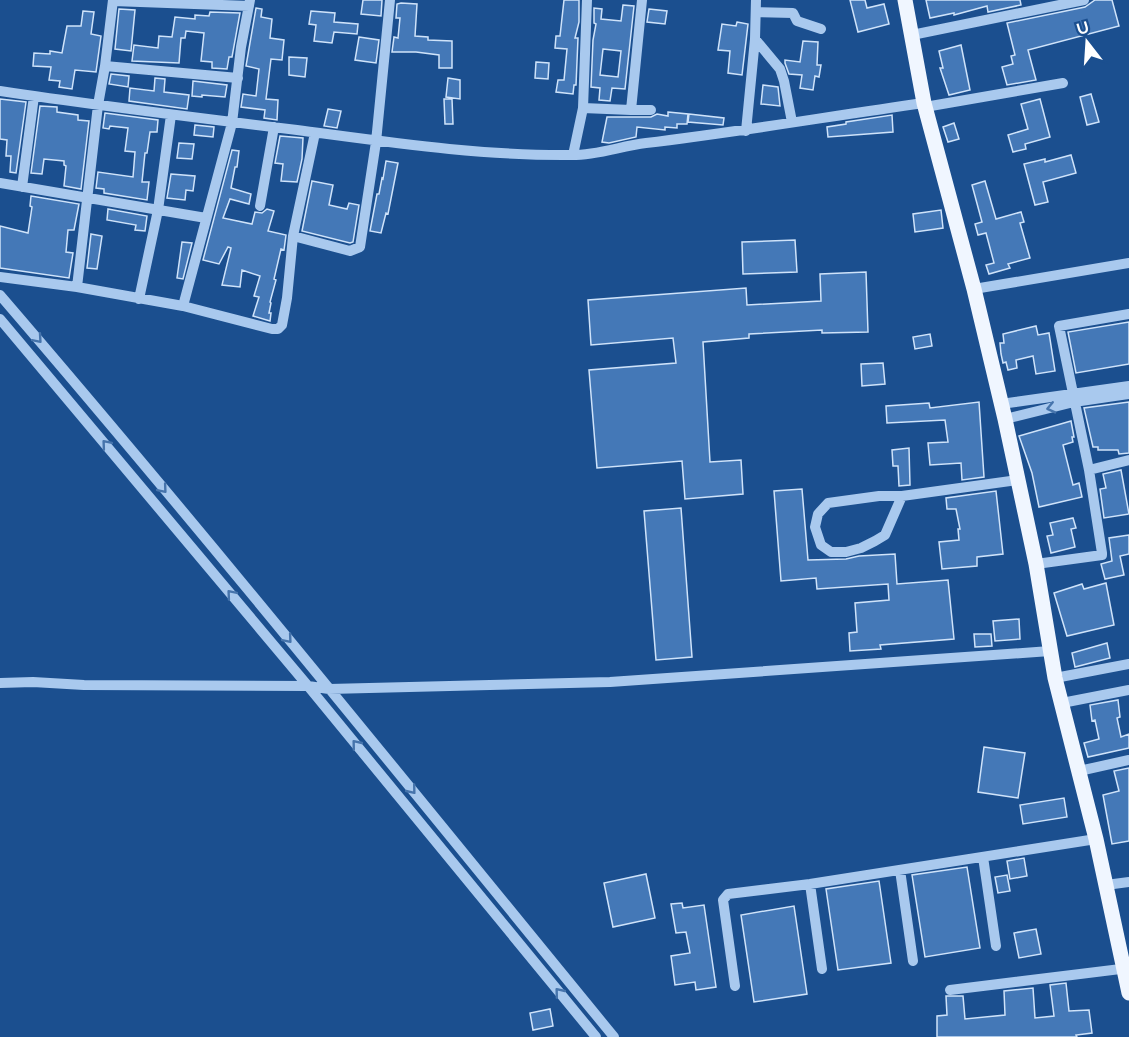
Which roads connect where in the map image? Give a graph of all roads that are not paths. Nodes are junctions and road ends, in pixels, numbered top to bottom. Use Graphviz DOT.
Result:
graph roads {
  1 [pos="390,0"];
  2 [pos="587,0"];
  3 [pos="642,0"];
  4 [pos="905,0"];
  5 [pos="1084,0"];
  6 [pos="113,1"];
  7 [pos="250,3"];
  8 [pos="756,6"];
  9 [pos="821,29"];
  10 [pos="912,35"];
  11 [pos="755,39"];
  12 [pos="105,66"];
  13 [pos="238,78"];
  14 [pos="1063,83"];
  15 [pos="0,91"];
  16 [pos="34,96"];
  17 [pos="98,105"];
  18 [pos="925,105"];
  19 [pos="583,108"];
  20 [pos="631,110"];
  21 [pos="651,110"];
  22 [pos="171,115"];
  23 [pos="792,122"];
  24 [pos="232,123"];
  25 [pos="274,127"];
  26 [pos="746,131"];
  27 [pos="315,133"];
  28 [pos="376,142"];
  29 [pos="573,155"];
  30 [pos="0,183"];
  31 [pos="22,187"];
  32 [pos="87,198"];
  33 [pos="260,206"];
  34 [pos="158,210"];
  35 [pos="206,218"];
  36 [pos="293,236"];
  37 [pos="1129,262"];
  38 [pos="0,277"];
  39 [pos="76,287"];
  40 [pos="974,289"];
  41 [pos="0,295"];
  42 [pos="139,299"];
  43 [pos="183,306"];
  44 [pos="1129,314"];
  45 [pos="0,319"];
  46 [pos="1129,386"];
  47 [pos="1129,394"];
  48 [pos="1074,397"];
  49 [pos="1003,411"];
  50 [pos="1129,460"];
  51 [pos="1089,470"];
  52 [pos="1018,480"];
  53 [pos="902,496"];
  54 [pos="1036,564"];
  55 [pos="1050,651"];
  56 [pos="1129,664"];
  57 [pos="1055,678"];
  58 [pos="0,683"];
  59 [pos="308,686"];
  60 [pos="329,688"];
  61 [pos="1129,690"];
  62 [pos="1062,703"];
  63 [pos="1129,760"];
  64 [pos="1079,771"];
  65 [pos="1096,839"];
  66 [pos="983,857"];
  67 [pos="900,870"];
  68 [pos="1129,882"];
  69 [pos="810,884"];
  70 [pos="1106,885"];
  71 [pos="996,946"];
  72 [pos="913,961"];
  73 [pos="822,969"];
  74 [pos="1126,969"];
  75 [pos="735,986"];
  76 [pos="950,990"];
  77 [pos="1129,993"];
  78 [pos="596,1037"];
  79 [pos="614,1037"];
  1 -- 28 [label="street"];
  2 -- 19 [label="street"];
  3 -- 20 [label="street"];
  4 -- 10 [label="main road"];
  5 -- 10 [label="street"];
  6 -- 7 [label="street"];
  6 -- 12 [label="street"];
  7 -- 13 [label="street"];
  8 -- 9 [label="street"];
  8 -- 11 [label="street"];
  10 -- 18 [label="main road"];
  11 -- 23 [label="street"];
  11 -- 26 [label="street"];
  12 -- 13 [label="street"];
  12 -- 17 [label="street"];
  13 -- 24 [label="street"];
  14 -- 18 [label="street"];
  15 -- 16 [label="street"];
  16 -- 17 [label="street"];
  16 -- 31 [label="street"];
  17 -- 22 [label="street"];
  17 -- 32 [label="street"];
  18 -- 23 [label="street"];
  18 -- 40 [label="main road"];
  19 -- 20 [label="street"];
  19 -- 29 [label="street"];
  20 -- 21 [label="street"];
  22 -- 24 [label="street"];
  22 -- 34 [label="street"];
  23 -- 26 [label="street"];
  24 -- 25 [label="street"];
  24 -- 35 [label="street"];
  25 -- 27 [label="street"];
  25 -- 33 [label="street"];
  26 -- 29 [label="street"];
  27 -- 28 [label="street"];
  27 -- 36 [label="street"];
  28 -- 29 [label="street"];
  28 -- 36 [label="street"];
  30 -- 31 [label="street"];
  31 -- 32 [label="street"];
  32 -- 34 [label="street"];
  32 -- 39 [label="street"];
  34 -- 35 [label="street"];
  34 -- 42 [label="street"];
  35 -- 43 [label="street"];
  36 -- 43 [label="street"];
  37 -- 40 [label="street"];
  38 -- 39 [label="street"];
  39 -- 42 [label="street"];
  40 -- 49 [label="main road"];
  41 -- 60 [label="street, one-way"];
  42 -- 43 [label="street"];
  44 -- 48 [label="street"];
  59 -- 45 [label="street, one-way"];
  46 -- 48 [label="street"];
  47 -- 48 [label="street"];
  48 -- 49 [label="street"];
  48 -- 51 [label="street"];
  49 -- 52 [label="main road"];
  50 -- 51 [label="street"];
  51 -- 54 [label="street"];
  52 -- 53 [label="street"];
  52 -- 54 [label="main road"];
  53 -- 53 [label="street"];
  54 -- 55 [label="main road"];
  55 -- 57 [label="main road"];
  55 -- 60 [label="street"];
  56 -- 57 [label="street"];
  57 -- 62 [label="main road"];
  58 -- 59 [label="street"];
  59 -- 60 [label="street"];
  78 -- 59 [label="street, one-way"];
  60 -- 79 [label="street, one-way"];
  61 -- 62 [label="street"];
  62 -- 64 [label="main road"];
  63 -- 64 [label="street"];
  64 -- 65 [label="main road"];
  65 -- 66 [label="street"];
  65 -- 70 [label="main road"];
  66 -- 67 [label="street"];
  66 -- 71 [label="street"];
  67 -- 69 [label="street"];
  67 -- 72 [label="street"];
  68 -- 70 [label="street"];
  69 -- 73 [label="street"];
  69 -- 75 [label="street"];
  70 -- 74 [label="main road"];
  74 -- 76 [label="street"];
  74 -- 77 [label="main road"];
}
